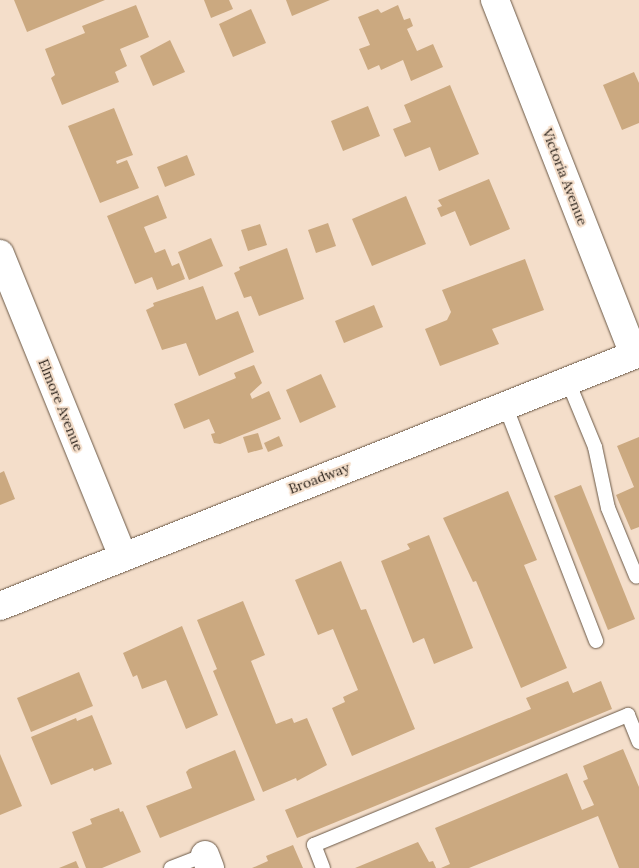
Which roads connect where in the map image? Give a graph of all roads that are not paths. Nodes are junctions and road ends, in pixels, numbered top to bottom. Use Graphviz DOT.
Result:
graph roads {
  1 [pos="495,0"];
  2 [pos="0,254"];
  3 [pos="636,354"];
  4 [pos="567,379"];
  5 [pos="505,406"];
  6 [pos="122,555"];
  7 [pos="636,576"];
  8 [pos="0,606"];
  9 [pos="596,641"];
  10 [pos="639,742"];
  11 [pos="208,861"];
  12 [pos="171,868"];
  13 [pos="323,868"];
  1 -- 3 [label="street, Victoria Avenue"];
  2 -- 6 [label="street, Elmore Avenue"];
  3 -- 4 [label="street, Broadway"];
  4 -- 5 [label="street, Broadway"];
  4 -- 7 [label="lane"];
  5 -- 6 [label="street, Broadway"];
  5 -- 9 [label="lane"];
  6 -- 8 [label="street, Broadway"];
  10 -- 13 [label="lane"];
  11 -- 12 [label="lane"];
}
